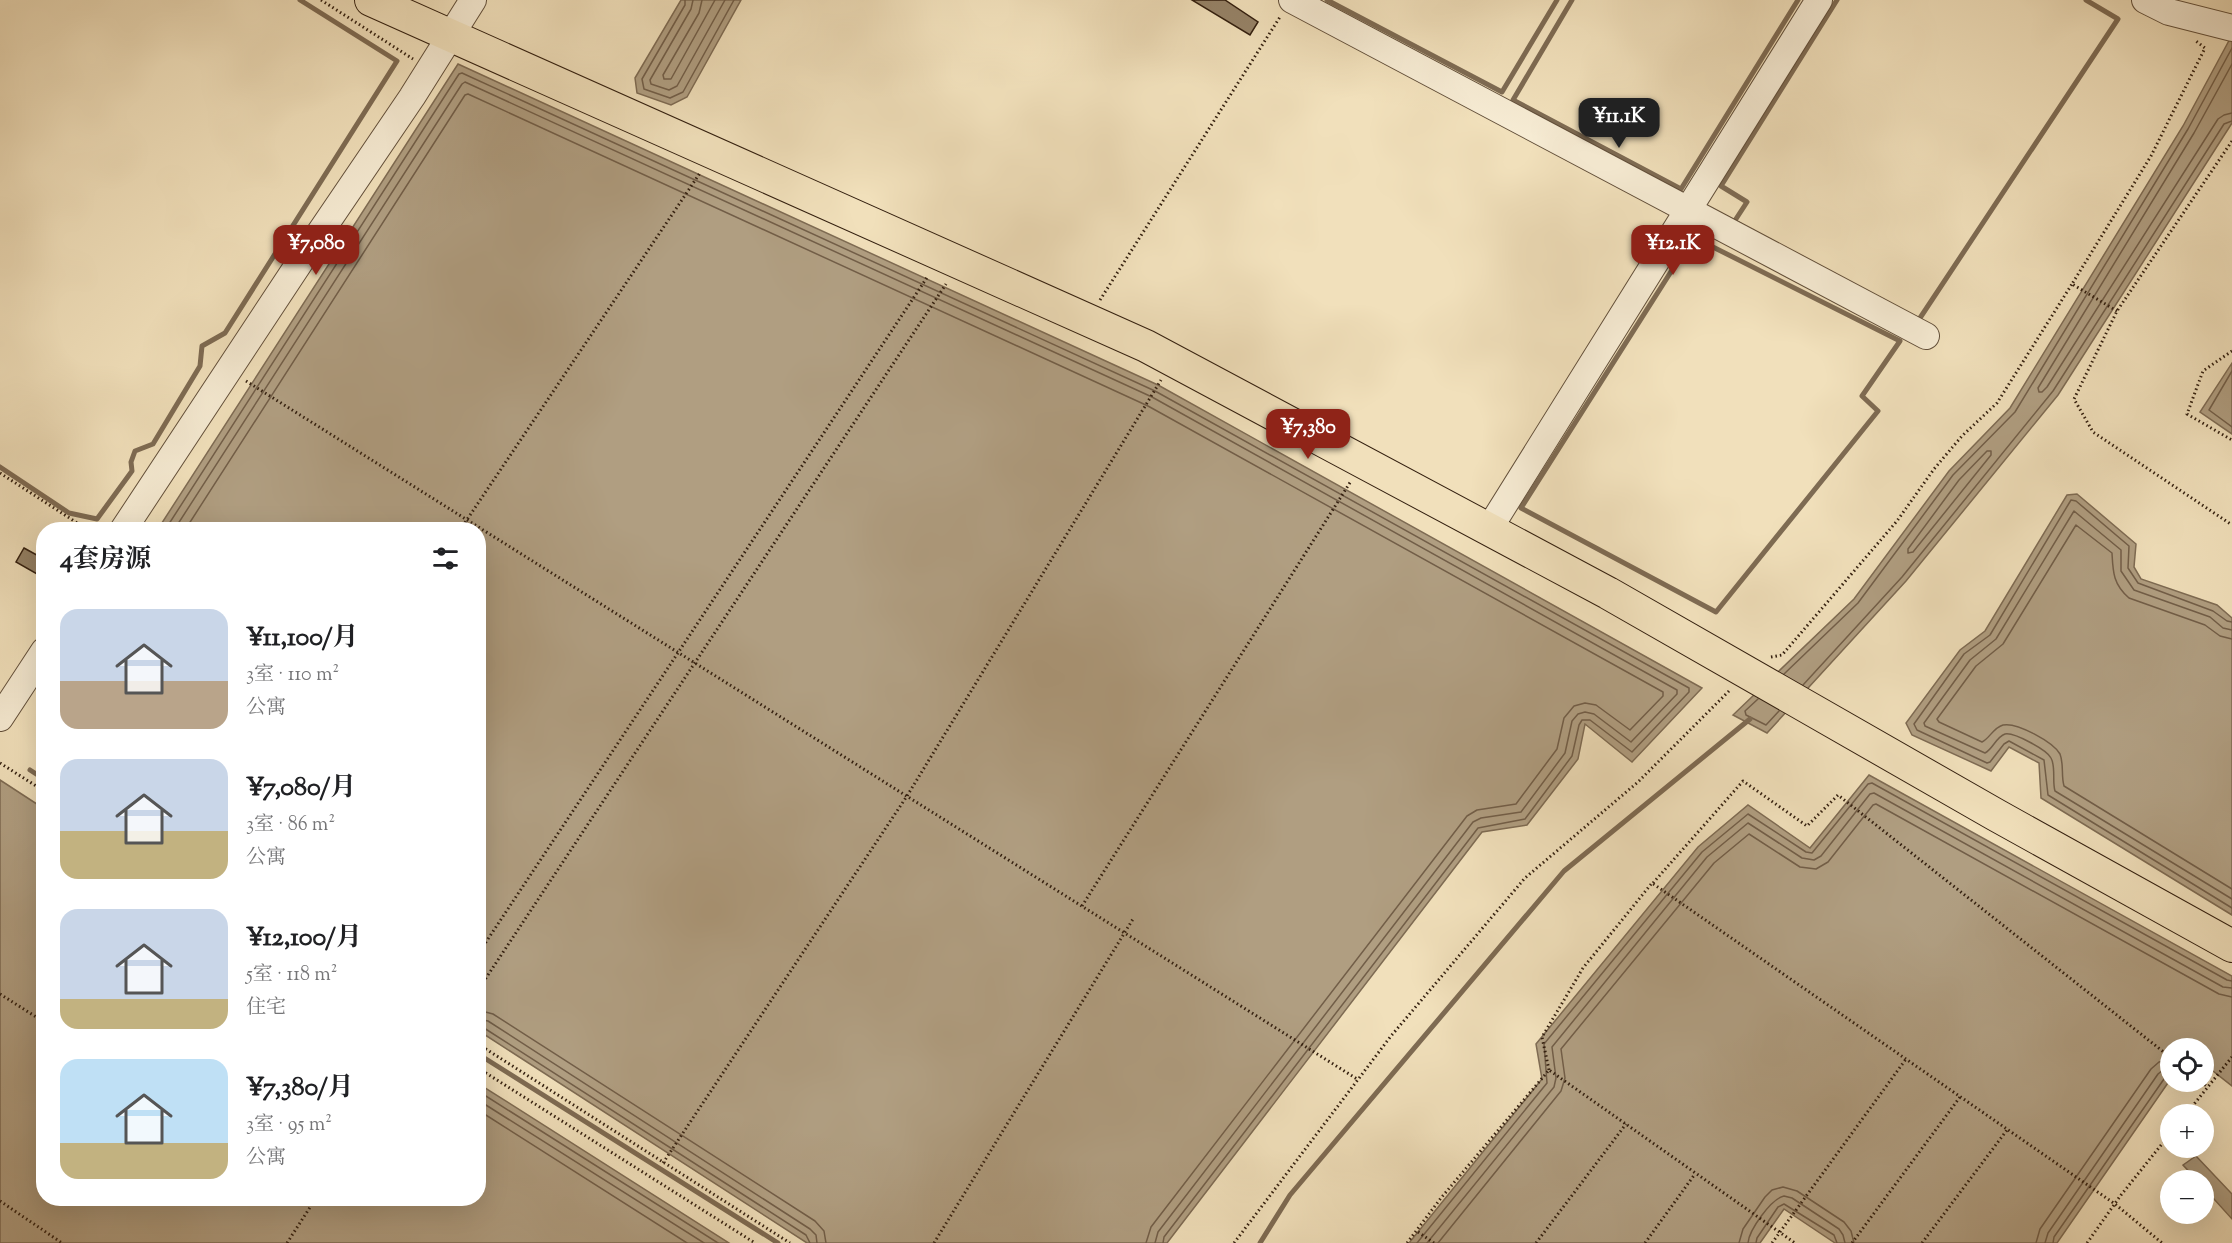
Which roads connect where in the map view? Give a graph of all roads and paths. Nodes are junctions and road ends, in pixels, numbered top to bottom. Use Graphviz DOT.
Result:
graph roads {
  1 [pos="321,0"];
  2 [pos="371,0"];
  3 [pos="473,0"];
  4 [pos="1819,0"];
  5 [pos="2145,0"];
  6 [pos="1288,5"];
  7 [pos="2232,28"];
  8 [pos="2189,35"];
  9 [pos="452,36"];
  10 [pos="413,59"];
  11 [pos="2232,141"];
  12 [pos="701,171"];
  13 [pos="1688,210"];
  14 [pos="945,267"];
  15 [pos="2072,284"];
  16 [pos="2117,311"];
  17 [pos="1088,319"];
  18 [pos="1926,336"];
  19 [pos="2232,351"];
  20 [pos="229,370"];
  21 [pos="1168,380"];
  22 [pos="2232,440"];
  23 [pos="0,473"];
  24 [pos="1352,479"];
  25 [pos="467,519"];
  26 [pos="76,522"];
  27 [pos="128,522"];
  28 [pos="465,522"];
  29 [pos="472,522"];
  30 [pos="2232,525"];
  31 [pos="1489,529"];
  32 [pos="486,531"];
  33 [pos="678,652"];
  34 [pos="36,663"];
  35 [pos="695,663"];
  36 [pos="1748,673"];
  37 [pos="0,718"];
  38 [pos="0,763"];
  39 [pos="36,786"];
  40 [pos="907,796"];
  41 [pos="1652,883"];
  42 [pos="1082,906"];
  43 [pos="1133,919"];
  44 [pos="1125,933"];
  45 [pos="486,942"];
  46 [pos="2232,946"];
  47 [pos="486,978"];
  48 [pos="0,994"];
  49 [pos="36,1017"];
  50 [pos="486,1049"];
  51 [pos="2160,1049"];
  52 [pos="2232,1057"];
  53 [pos="1906,1059"];
  54 [pos="1549,1070"];
  55 [pos="486,1073"];
  56 [pos="1358,1079"];
  57 [pos="2214,1080"];
  58 [pos="2204,1092"];
  59 [pos="1960,1097"];
  60 [pos="2194,1104"];
  61 [pos="1626,1124"];
  62 [pos="2007,1130"];
  63 [pos="2160,1147"];
  64 [pos="663,1163"];
  65 [pos="1695,1173"];
  66 [pos="0,1201"];
  67 [pos="2115,1204"];
  68 [pos="311,1206"];
  69 [pos="1418,1232"];
  70 [pos="1780,1233"];
  71 [pos="62,1243"];
  72 [pos="287,1243"];
  73 [pos="754,1243"];
  74 [pos="790,1243"];
  75 [pos="934,1243"];
  76 [pos="1234,1243"];
  77 [pos="1407,1243"];
  78 [pos="1434,1243"];
  79 [pos="1536,1243"];
  80 [pos="1645,1243"];
  81 [pos="1772,1243"];
  82 [pos="1795,1243"];
  83 [pos="1852,1243"];
  84 [pos="1922,1243"];
  85 [pos="2087,1243"];
  86 [pos="2162,1243"];
  1 -- 10 [label="path"];
  2 -- 9 [label="main road"];
  3 -- 9 [label="street"];
  4 -- 13 [label="street"];
  5 -- 7 [label="street"];
  6 -- 13 [label="street"];
  6 -- 17 [label="path"];
  8 -- 15 [label="path"];
  9 -- 14 [label="main road"];
  9 -- 20 [label="street"];
  11 -- 16 [label="path"];
  12 -- 25 [label="path"];
  13 -- 18 [label="street"];
  13 -- 31 [label="street"];
  14 -- 17 [label="main road"];
  14 -- 33 [label="path"];
  14 -- 35 [label="path"];
  15 -- 16 [label="path"];
  15 -- 36 [label="path"];
  16 -- 30 [label="path"];
  17 -- 31 [label="main road"];
  19 -- 22 [label="path"];
  20 -- 25 [label="path"];
  20 -- 27 [label="street"];
  21 -- 40 [label="path"];
  23 -- 26 [label="path"];
  24 -- 42 [label="path"];
  25 -- 28 [label="path"];
  25 -- 29 [label="path"];
  31 -- 36 [label="main road"];
  32 -- 33 [label="path"];
  33 -- 35 [label="path"];
  33 -- 45 [label="path"];
  34 -- 37 [label="street"];
  35 -- 40 [label="path"];
  35 -- 47 [label="path"];
  36 -- 46 [label="main road"];
  36 -- 56 [label="path"];
  38 -- 39 [label="path"];
  40 -- 42 [label="path"];
  40 -- 64 [label="path"];
  41 -- 51 [label="path"];
  41 -- 53 [label="path"];
  41 -- 54 [label="path"];
  42 -- 44 [label="path"];
  43 -- 44 [label="path"];
  44 -- 56 [label="path"];
  44 -- 75 [label="path"];
  48 -- 49 [label="path"];
  50 -- 64 [label="path"];
  52 -- 57 [label="path"];
  53 -- 59 [label="path"];
  53 -- 70 [label="path"];
  54 -- 61 [label="path"];
  54 -- 77 [label="path"];
  55 -- 73 [label="path"];
  56 -- 76 [label="path"];
  58 -- 60 [label="path"];
  59 -- 62 [label="path"];
  59 -- 83 [label="path"];
  61 -- 65 [label="path"];
  61 -- 79 [label="path"];
  62 -- 67 [label="path"];
  62 -- 84 [label="path"];
  63 -- 67 [label="path"];
  64 -- 74 [label="path"];
  65 -- 70 [label="path"];
  65 -- 80 [label="path"];
  66 -- 71 [label="path"];
  67 -- 85 [label="path"];
  67 -- 86 [label="path"];
  68 -- 72 [label="path"];
  69 -- 78 [label="path"];
  70 -- 81 [label="path"];
  70 -- 82 [label="path"];
}
